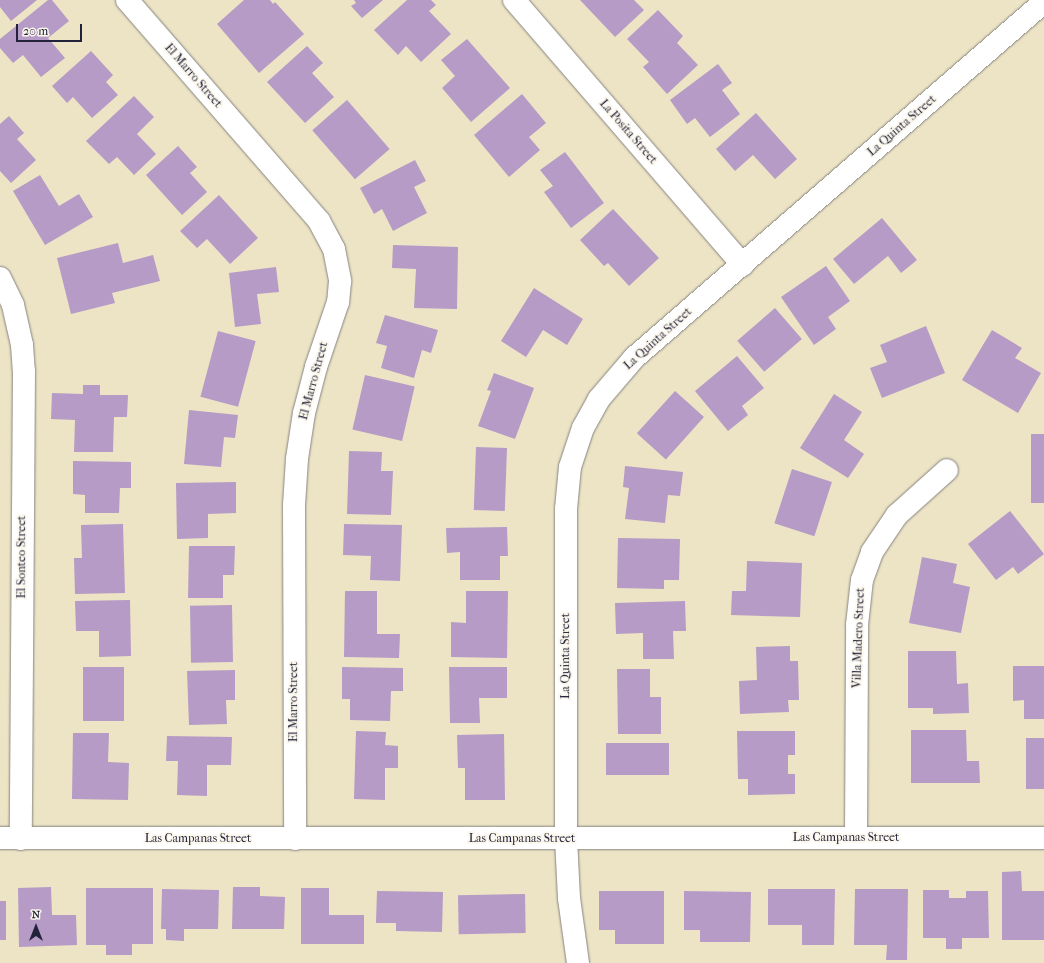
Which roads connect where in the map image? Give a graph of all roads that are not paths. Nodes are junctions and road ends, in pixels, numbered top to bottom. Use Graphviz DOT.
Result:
graph roads {
  1 [pos="127,0"];
  2 [pos="514,0"];
  3 [pos="1044,2"];
  4 [pos="743,264"];
  5 [pos="0,278"];
  6 [pos="947,470"];
  7 [pos="10,838"];
  8 [pos="856,838"];
  9 [pos="1044,838"];
  10 [pos="295,839"];
  11 [pos="566,839"];
  12 [pos="578,963"];
  1 -- 10 [label="street, El Marro Street"];
  2 -- 4 [label="street, La Posita Street"];
  3 -- 4 [label="street, La Quinta Street"];
  4 -- 11 [label="street, La Quinta Street"];
  5 -- 7 [label="street, El Sonteo Street"];
  6 -- 8 [label="street, Villa Madero Street"];
  7 -- 10 [label="street, Las Campanas Street"];
  8 -- 9 [label="street, Las Campanas Street"];
  8 -- 11 [label="street, Las Campanas Street"];
  10 -- 11 [label="street, Las Campanas Street"];
  11 -- 12 [label="street, La Quinta Street"];
}
